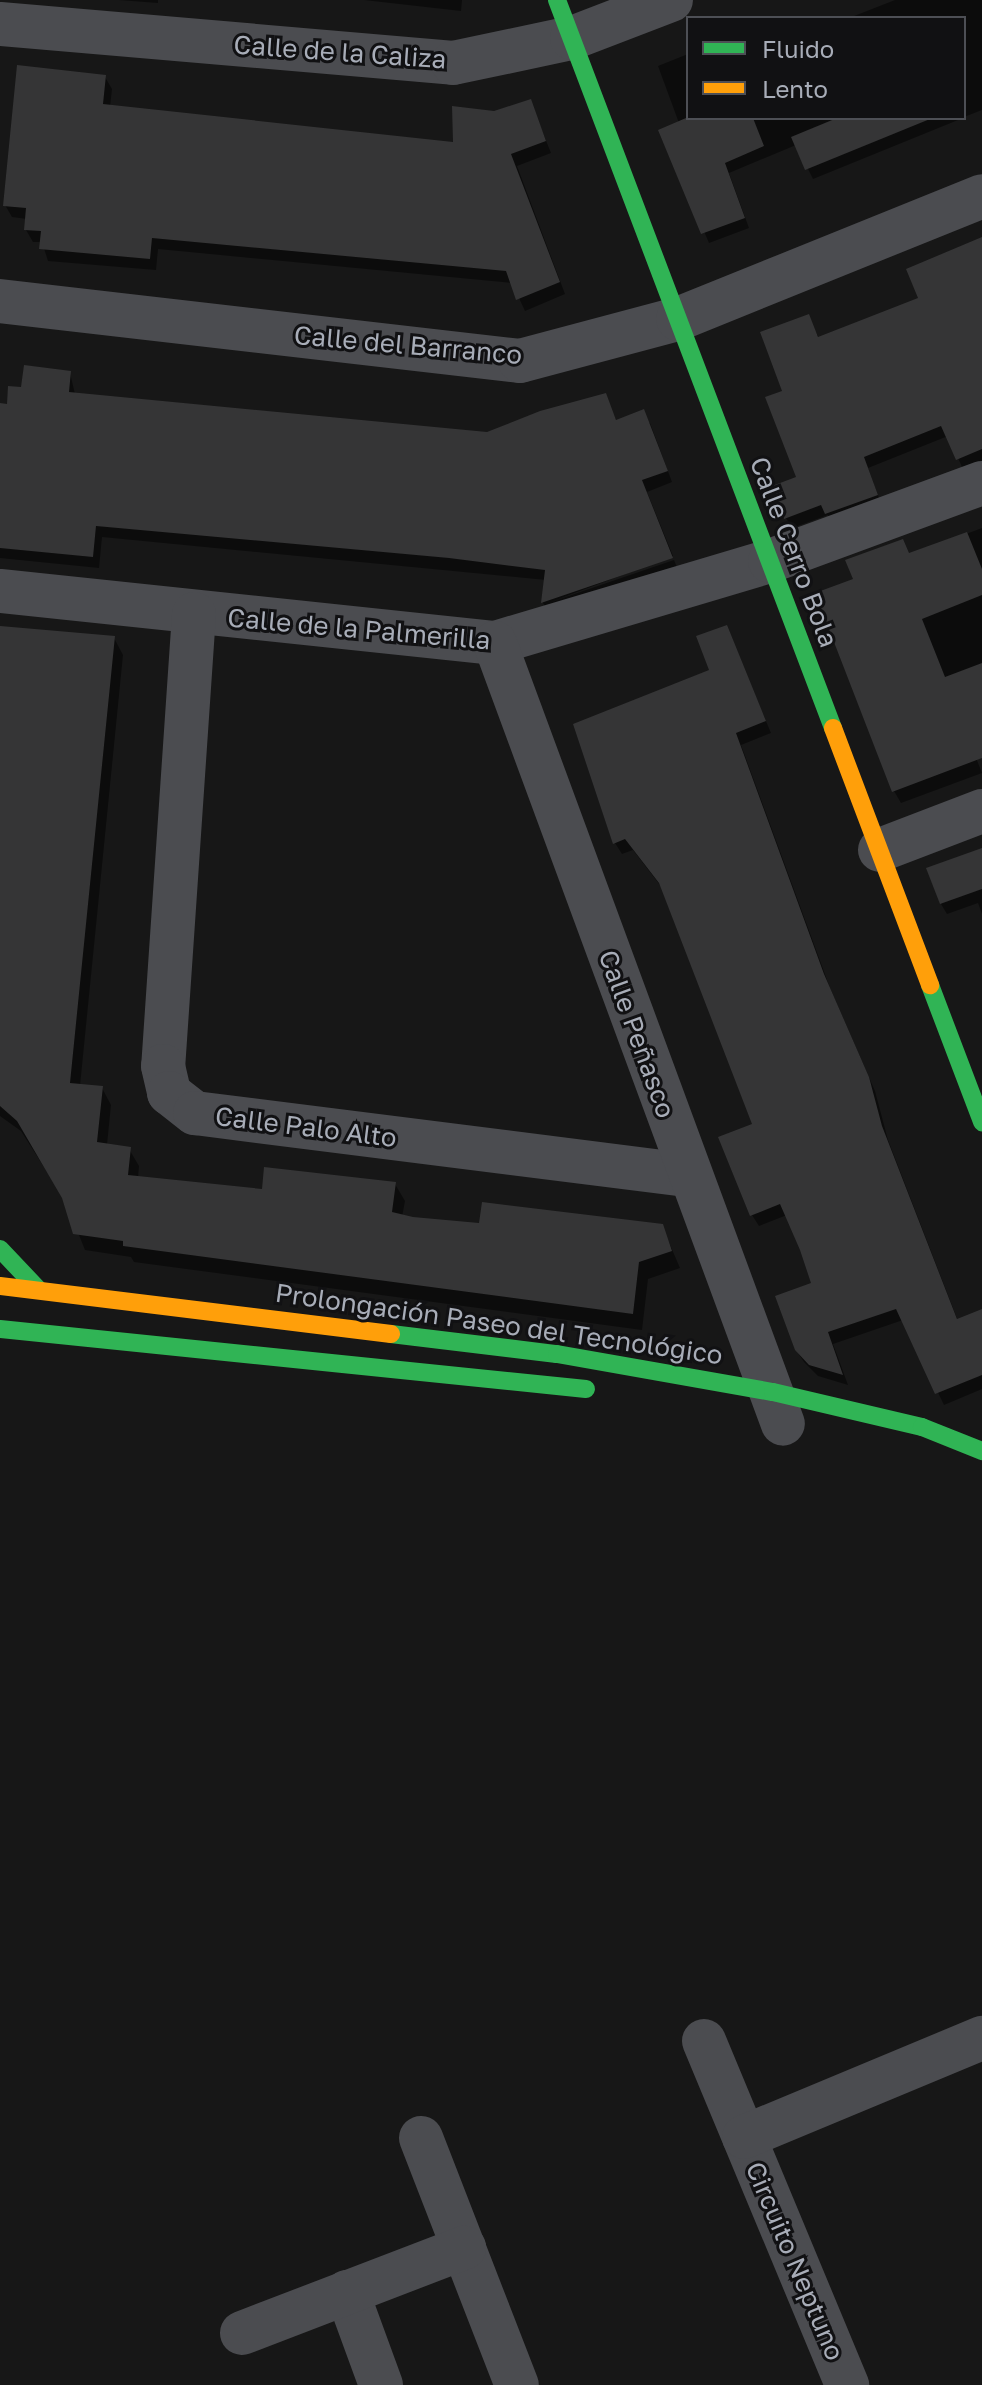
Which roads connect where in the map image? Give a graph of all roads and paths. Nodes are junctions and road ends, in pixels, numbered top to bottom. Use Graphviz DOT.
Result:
graph roads {
  1 [pos="671,0"];
  2 [pos="565,19"];
  3 [pos="0,24"];
  4 [pos="982,196"];
  5 [pos="0,301"];
  6 [pos="678,319"];
  7 [pos="982,483"];
  8 [pos="770,561"];
  9 [pos="0,591"];
  10 [pos="194,614"];
  11 [pos="495,643"];
  12 [pos="982,811"];
  13 [pos="880,850"];
  14 [pos="980,1113"];
  15 [pos="688,1175"];
  16 [pos="0,1249"];
  17 [pos="0,1286"];
  18 [pos="38,1289"];
  19 [pos="0,1329"];
  20 [pos="610,1394"];
  21 [pos="781,1416"];
  22 [pos="982,1451"];
  23 [pos="951,1460"];
  24 [pos="982,1467"];
  25 [pos="982,2038"];
  26 [pos="704,2041"];
  27 [pos="744,2137"];
  28 [pos="421,2138"];
  29 [pos="464,2248"];
  30 [pos="347,2292"];
  31 [pos="242,2333"];
  32 [pos="381,2385"];
  33 [pos="517,2385"];
  34 [pos="847,2385"];
  1 -- 2 [label="street, Calle de la Caliza"];
  2 -- 3 [label="street, Calle de la Caliza"];
  2 -- 6 [label="main road, Calle Cerro Bola"];
  4 -- 6 [label="street, Calle del Barranco"];
  5 -- 6 [label="street, Calle del Barranco"];
  6 -- 8 [label="main road, Calle Cerro Bola"];
  7 -- 8 [label="street, Calle de la Palmerilla"];
  8 -- 11 [label="street, Calle de la Palmerilla"];
  8 -- 13 [label="main road, Calle Cerro Bola"];
  9 -- 10 [label="street, Calle de la Palmerilla"];
  10 -- 11 [label="street, Calle de la Palmerilla"];
  10 -- 15 [label="street, Calle Palo Alto"];
  11 -- 15 [label="street, Calle Peñasco"];
  12 -- 13 [label="street"];
  13 -- 14 [label="main road, Calle Cerro Bola"];
  15 -- 21 [label="street, Calle Peñasco"];
  16 -- 18 [label="main road"];
  17 -- 18 [label="main road, Prolongación Paseo del Tecnológico"];
  18 -- 21 [label="main road, Prolongación Paseo del Tecnológico"];
  19 -- 20 [label="main road, Prolongación Paseo del Tecnológico"];
  21 -- 22 [label="main road, Prolongación Paseo del Tecnológico"];
  23 -- 24 [label="main road"];
  25 -- 27 [label="street, Circuito Neptuno"];
  26 -- 27 [label="street, Circuito Neptuno"];
  27 -- 34 [label="street, Circuito Neptuno"];
  28 -- 29 [label="street"];
  29 -- 30 [label="street"];
  29 -- 33 [label="street"];
  30 -- 31 [label="street"];
  30 -- 32 [label="street"];
}
